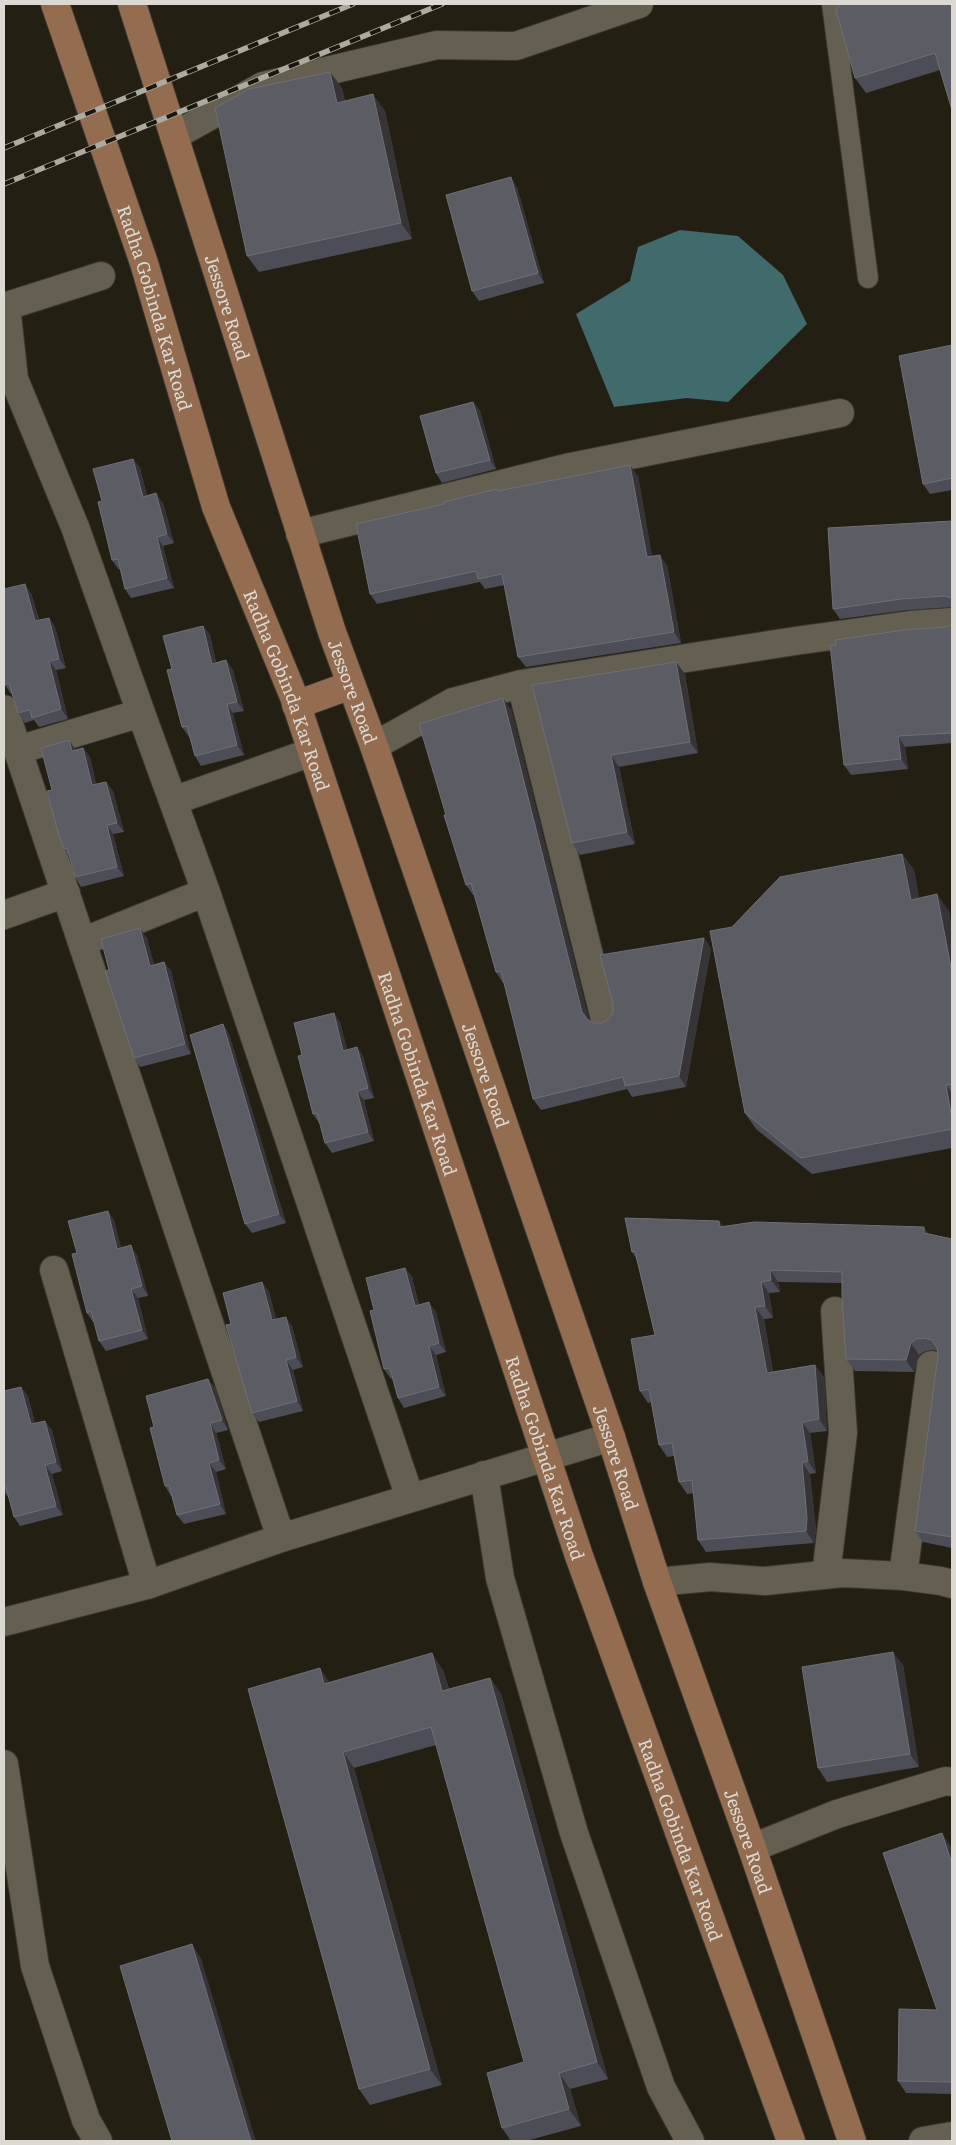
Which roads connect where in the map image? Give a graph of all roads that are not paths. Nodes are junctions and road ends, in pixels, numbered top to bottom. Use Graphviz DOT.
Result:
graph roads {
  1 [pos="55,4"];
  2 [pos="132,4"];
  3 [pos="639,4"];
  4 [pos="832,4"];
  5 [pos="174,136"];
  6 [pos="101,276"];
  7 [pos="868,278"];
  8 [pos="5,307"];
  9 [pos="840,413"];
  10 [pos="300,534"];
  11 [pos="952,622"];
  12 [pos="521,684"];
  13 [pos="351,685"];
  14 [pos="296,705"];
  15 [pos="4,709"];
  16 [pos="141,713"];
  17 [pos="374,746"];
  18 [pos="18,750"];
  19 [pos="312,752"];
  20 [pos="173,801"];
  21 [pos="206,892"];
  22 [pos="66,893"];
  23 [pos="4,915"];
  24 [pos="82,942"];
  25 [pos="605,1019"];
  26 [pos="54,1270"];
  27 [pos="835,1311"];
  28 [pos="931,1365"];
  29 [pos="611,1437"];
  30 [pos="546,1456"];
  31 [pos="484,1475"];
  32 [pos="410,1498"];
  33 [pos="281,1538"];
  34 [pos="826,1575"];
  35 [pos="903,1576"];
  36 [pos="657,1582"];
  37 [pos="952,1584"];
  38 [pos="147,1585"];
  39 [pos="4,1622"];
  40 [pos="4,1764"];
  41 [pos="952,1782"];
  42 [pos="752,1848"];
  43 [pos="952,2136"];
  44 [pos="98,2141"];
  45 [pos="690,2141"];
  46 [pos="791,2141"];
  47 [pos="852,2141"];
  48 [pos="923,2141"];
  1 -- 14 [label="main road, Radha Gobinda Kar Road"];
  2 -- 5 [label="main road, Jessore Road"];
  3 -- 5 [label="street"];
  4 -- 7 [label="lane"];
  5 -- 10 [label="main road, Jessore Road"];
  6 -- 8 [label="street"];
  8 -- 16 [label="street"];
  9 -- 10 [label="street"];
  10 -- 13 [label="main road, Jessore Road"];
  11 -- 12 [label="street"];
  12 -- 17 [label="street"];
  12 -- 25 [label="street"];
  13 -- 14 [label="main road"];
  13 -- 17 [label="main road, Jessore Road"];
  14 -- 19 [label="main road, Radha Gobinda Kar Road"];
  15 -- 18 [label="street"];
  16 -- 18 [label="street"];
  16 -- 20 [label="street"];
  17 -- 29 [label="main road, Jessore Road"];
  18 -- 22 [label="street"];
  19 -- 20 [label="street"];
  19 -- 30 [label="main road, Radha Gobinda Kar Road"];
  20 -- 21 [label="street"];
  21 -- 24 [label="street"];
  21 -- 32 [label="street"];
  22 -- 23 [label="street"];
  22 -- 24 [label="street"];
  24 -- 33 [label="street"];
  26 -- 38 [label="street"];
  27 -- 34 [label="street"];
  28 -- 35 [label="street"];
  29 -- 30 [label="street"];
  29 -- 36 [label="main road, Jessore Road"];
  30 -- 31 [label="street"];
  30 -- 46 [label="main road, Radha Gobinda Kar Road"];
  31 -- 32 [label="street"];
  31 -- 45 [label="street"];
  32 -- 33 [label="street"];
  33 -- 38 [label="street"];
  34 -- 35 [label="street"];
  34 -- 36 [label="street"];
  35 -- 37 [label="street"];
  36 -- 42 [label="main road, Jessore Road"];
  38 -- 39 [label="street"];
  40 -- 44 [label="street"];
  41 -- 42 [label="street"];
  42 -- 47 [label="main road, Jessore Road"];
  43 -- 48 [label="street"];
}
